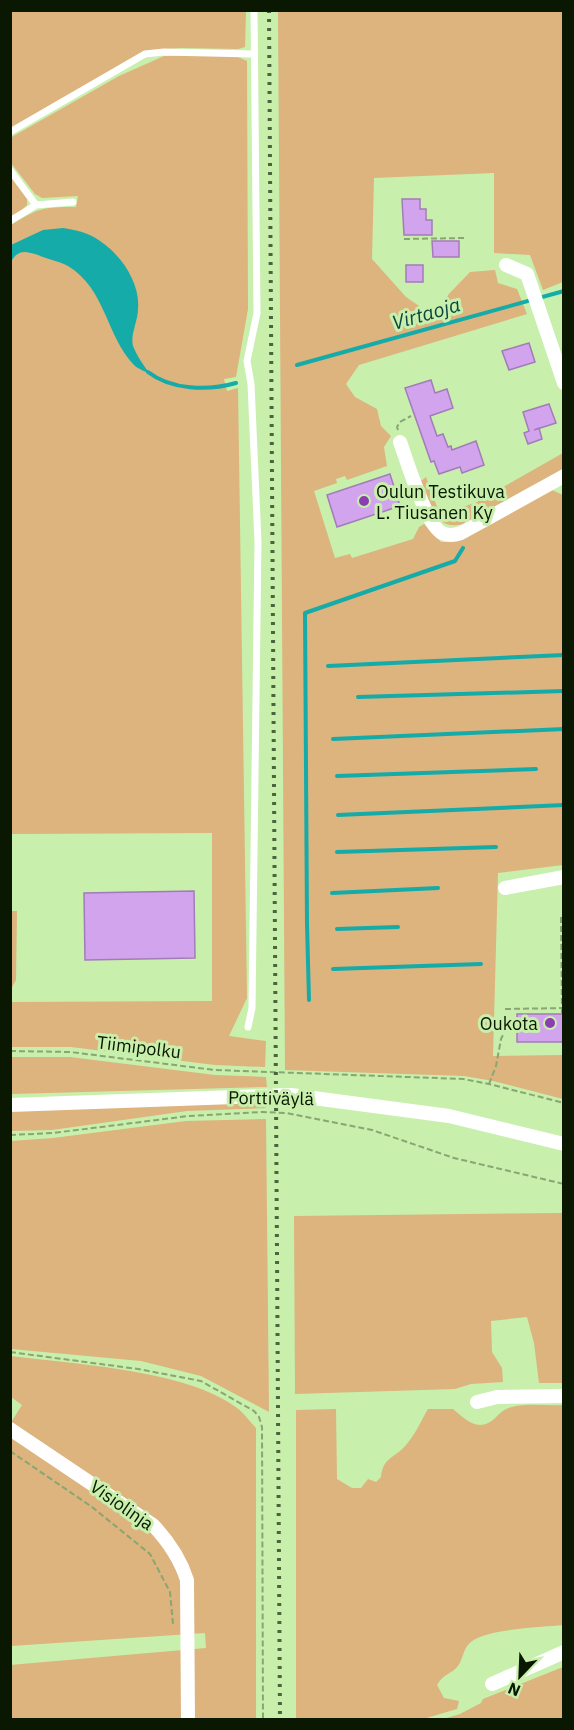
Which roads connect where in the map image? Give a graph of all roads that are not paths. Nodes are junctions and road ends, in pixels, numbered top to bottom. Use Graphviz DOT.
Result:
graph roads {
  1 [pos="254,10"];
  2 [pos="254,54"];
  3 [pos="10,132"];
  4 [pos="10,170"];
  5 [pos="73,202"];
  6 [pos="36,205"];
  7 [pos="10,221"];
  8 [pos="506,265"];
  9 [pos="564,383"];
  10 [pos="400,442"];
  11 [pos="564,476"];
  12 [pos="564,877"];
  13 [pos="505,888"];
  14 [pos="249,1027"];
  15 [pos="10,1105"];
  16 [pos="564,1144"];
  17 [pos="564,1396"];
  18 [pos="477,1402"];
  19 [pos="10,1430"];
  20 [pos="564,1652"];
  21 [pos="492,1684"];
  22 [pos="188,1719"];
  1 -- 2 [label="lane"];
  2 -- 3 [label="lane"];
  2 -- 14 [label="lane"];
  4 -- 6 [label="lane"];
  5 -- 6 [label="lane"];
  6 -- 7 [label="lane"];
  8 -- 9 [label="street"];
  10 -- 11 [label="street"];
  12 -- 13 [label="street"];
  15 -- 16 [label="street, Porttiväylä"];
  17 -- 18 [label="street"];
  19 -- 22 [label="street, Visiolinja"];
  20 -- 21 [label="street"];
}
